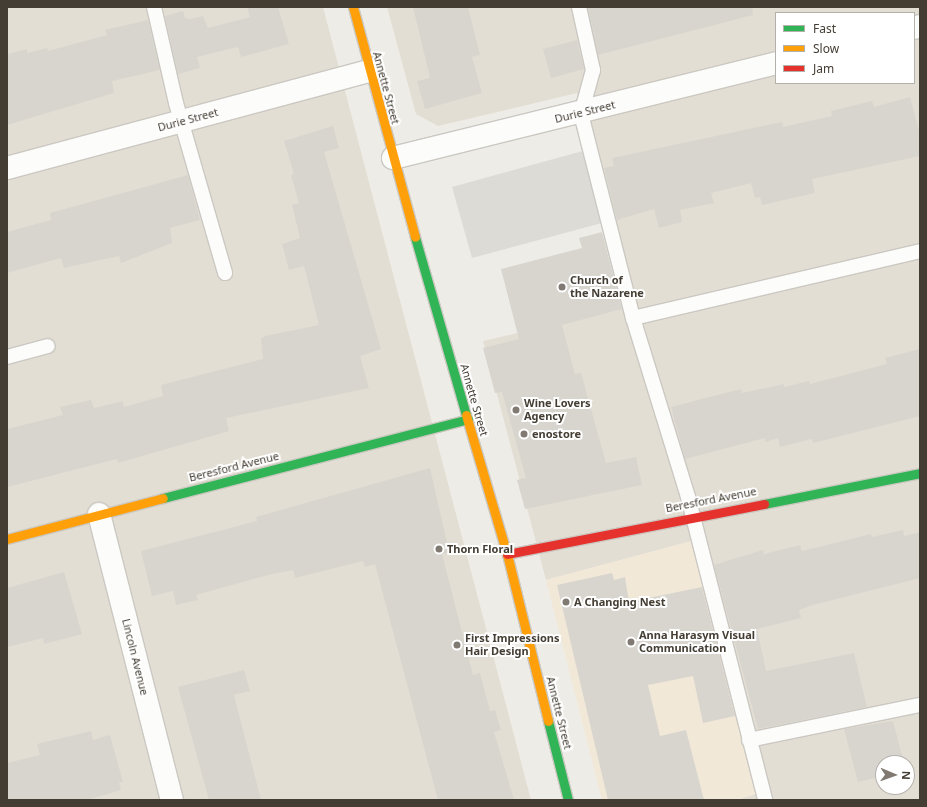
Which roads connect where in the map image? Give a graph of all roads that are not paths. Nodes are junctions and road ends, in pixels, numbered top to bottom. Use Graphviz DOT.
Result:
graph roads {
  1 [pos="154,7"];
  2 [pos="353,7"];
  3 [pos="579,7"];
  4 [pos="775,63"];
  5 [pos="369,71"];
  6 [pos="581,114"];
  7 [pos="181,121"];
  8 [pos="393,158"];
  9 [pos="7,168"];
  10 [pos="920,251"];
  11 [pos="225,274"];
  12 [pos="633,318"];
  13 [pos="48,346"];
  14 [pos="7,357"];
  15 [pos="468,419"];
  16 [pos="920,473"];
  17 [pos="99,514"];
  18 [pos="691,516"];
  19 [pos="7,539"];
  20 [pos="507,554"];
  21 [pos="920,705"];
  22 [pos="749,740"];
  23 [pos="172,800"];
  24 [pos="568,800"];
  25 [pos="765,800"];
  1 -- 7 [label="lane"];
  2 -- 5 [label="street, Annette Street"];
  3 -- 6 [label="lane"];
  4 -- 6 [label="street, Durie Street"];
  5 -- 7 [label="street, Durie Street"];
  5 -- 8 [label="street, Annette Street"];
  6 -- 8 [label="street, Durie Street"];
  6 -- 12 [label="lane"];
  7 -- 9 [label="street, Durie Street"];
  7 -- 11 [label="lane"];
  8 -- 15 [label="street, Annette Street"];
  10 -- 12 [label="lane"];
  12 -- 18 [label="lane"];
  13 -- 14 [label="lane"];
  15 -- 17 [label="street, Beresford Avenue"];
  15 -- 20 [label="street, Annette Street"];
  16 -- 18 [label="street, Beresford Avenue"];
  17 -- 19 [label="street, Beresford Avenue"];
  17 -- 23 [label="street, Lincoln Avenue"];
  18 -- 20 [label="street, Beresford Avenue"];
  18 -- 22 [label="lane"];
  20 -- 24 [label="street, Annette Street"];
  21 -- 22 [label="lane"];
  22 -- 25 [label="lane"];
}
